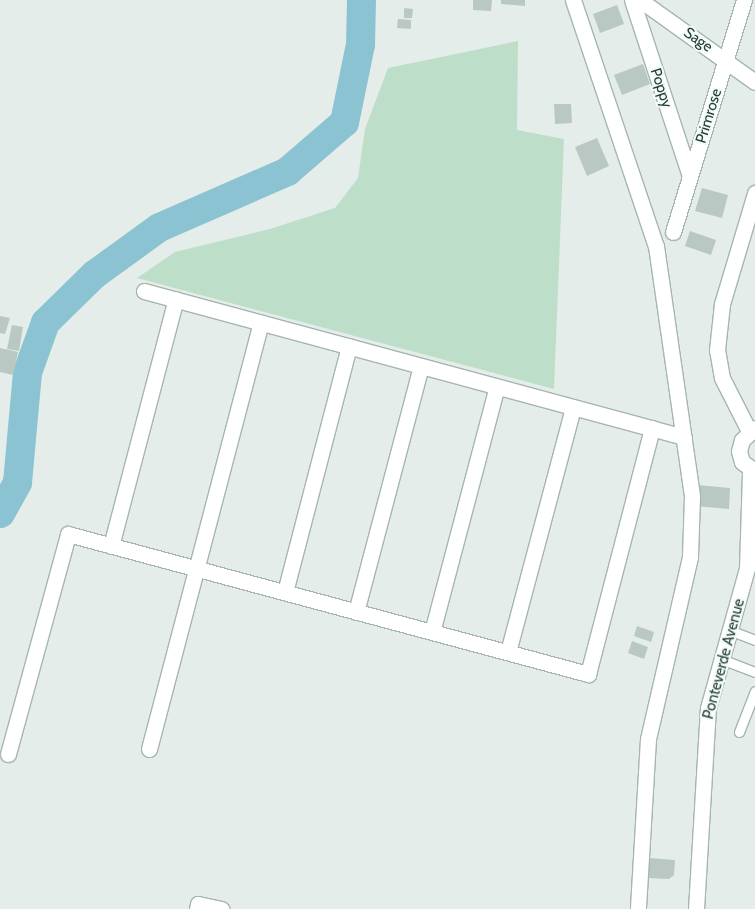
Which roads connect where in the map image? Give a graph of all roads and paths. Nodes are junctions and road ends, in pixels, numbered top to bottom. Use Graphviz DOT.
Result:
graph roads {
  1 [pos="573,0"];
  2 [pos="632,0"];
  3 [pos="640,0"];
  4 [pos="744,0"];
  5 [pos="726,60"];
  6 [pos="755,82"];
  7 [pos="690,176"];
  8 [pos="755,193"];
  9 [pos="673,232"];
  10 [pos="144,291"];
  11 [pos="176,299"];
  12 [pos="262,322"];
  13 [pos="350,346"];
  14 [pos="421,366"];
  15 [pos="497,386"];
  16 [pos="573,406"];
  17 [pos="652,428"];
  18 [pos="752,429"];
  19 [pos="684,437"];
  20 [pos="753,471"];
  21 [pos="111,546"];
  22 [pos="197,569"];
  23 [pos="285,592"];
  24 [pos="356,612"];
  25 [pos="729,630"];
  26 [pos="432,632"];
  27 [pos="755,640"];
  28 [pos="508,652"];
  29 [pos="721,659"];
  30 [pos="755,672"];
  31 [pos="755,691"];
  32 [pos="739,732"];
  33 [pos="149,749"];
  34 [pos="8,754"];
  35 [pos="197,909"];
  36 [pos="221,909"];
  37 [pos="638,909"];
  38 [pos="696,909"];
  1 -- 19 [label="street"];
  2 -- 7 [label="street, Poppy"];
  3 -- 5 [label="street, Sage"];
  4 -- 5 [label="street, Primrose"];
  5 -- 6 [label="street, Sage"];
  5 -- 7 [label="street, Primrose"];
  7 -- 9 [label="street, Primrose"];
  8 -- 18 [label="street"];
  10 -- 11 [label="street"];
  11 -- 12 [label="street"];
  11 -- 21 [label="street"];
  12 -- 13 [label="street"];
  12 -- 22 [label="street"];
  13 -- 14 [label="street"];
  13 -- 23 [label="street"];
  14 -- 15 [label="street"];
  14 -- 24 [label="street"];
  15 -- 16 [label="street"];
  15 -- 26 [label="street"];
  16 -- 17 [label="street"];
  16 -- 28 [label="street"];
  17 -- 19 [label="street"];
  17 -- 28 [label="street"];
  18 -- 20 [label="street"];
  19 -- 37 [label="street"];
  20 -- 25 [label="street, Ponteverde Avenue"];
  21 -- 22 [label="street"];
  21 -- 34 [label="street"];
  22 -- 23 [label="street"];
  22 -- 33 [label="street"];
  23 -- 24 [label="street"];
  24 -- 26 [label="street"];
  25 -- 27 [label="lane"];
  25 -- 29 [label="street, Ponteverde Avenue"];
  26 -- 28 [label="street"];
  29 -- 30 [label="lane"];
  29 -- 38 [label="street, Ponteverde Avenue"];
  31 -- 32 [label="lane"];
  35 -- 36 [label="street"];
}
